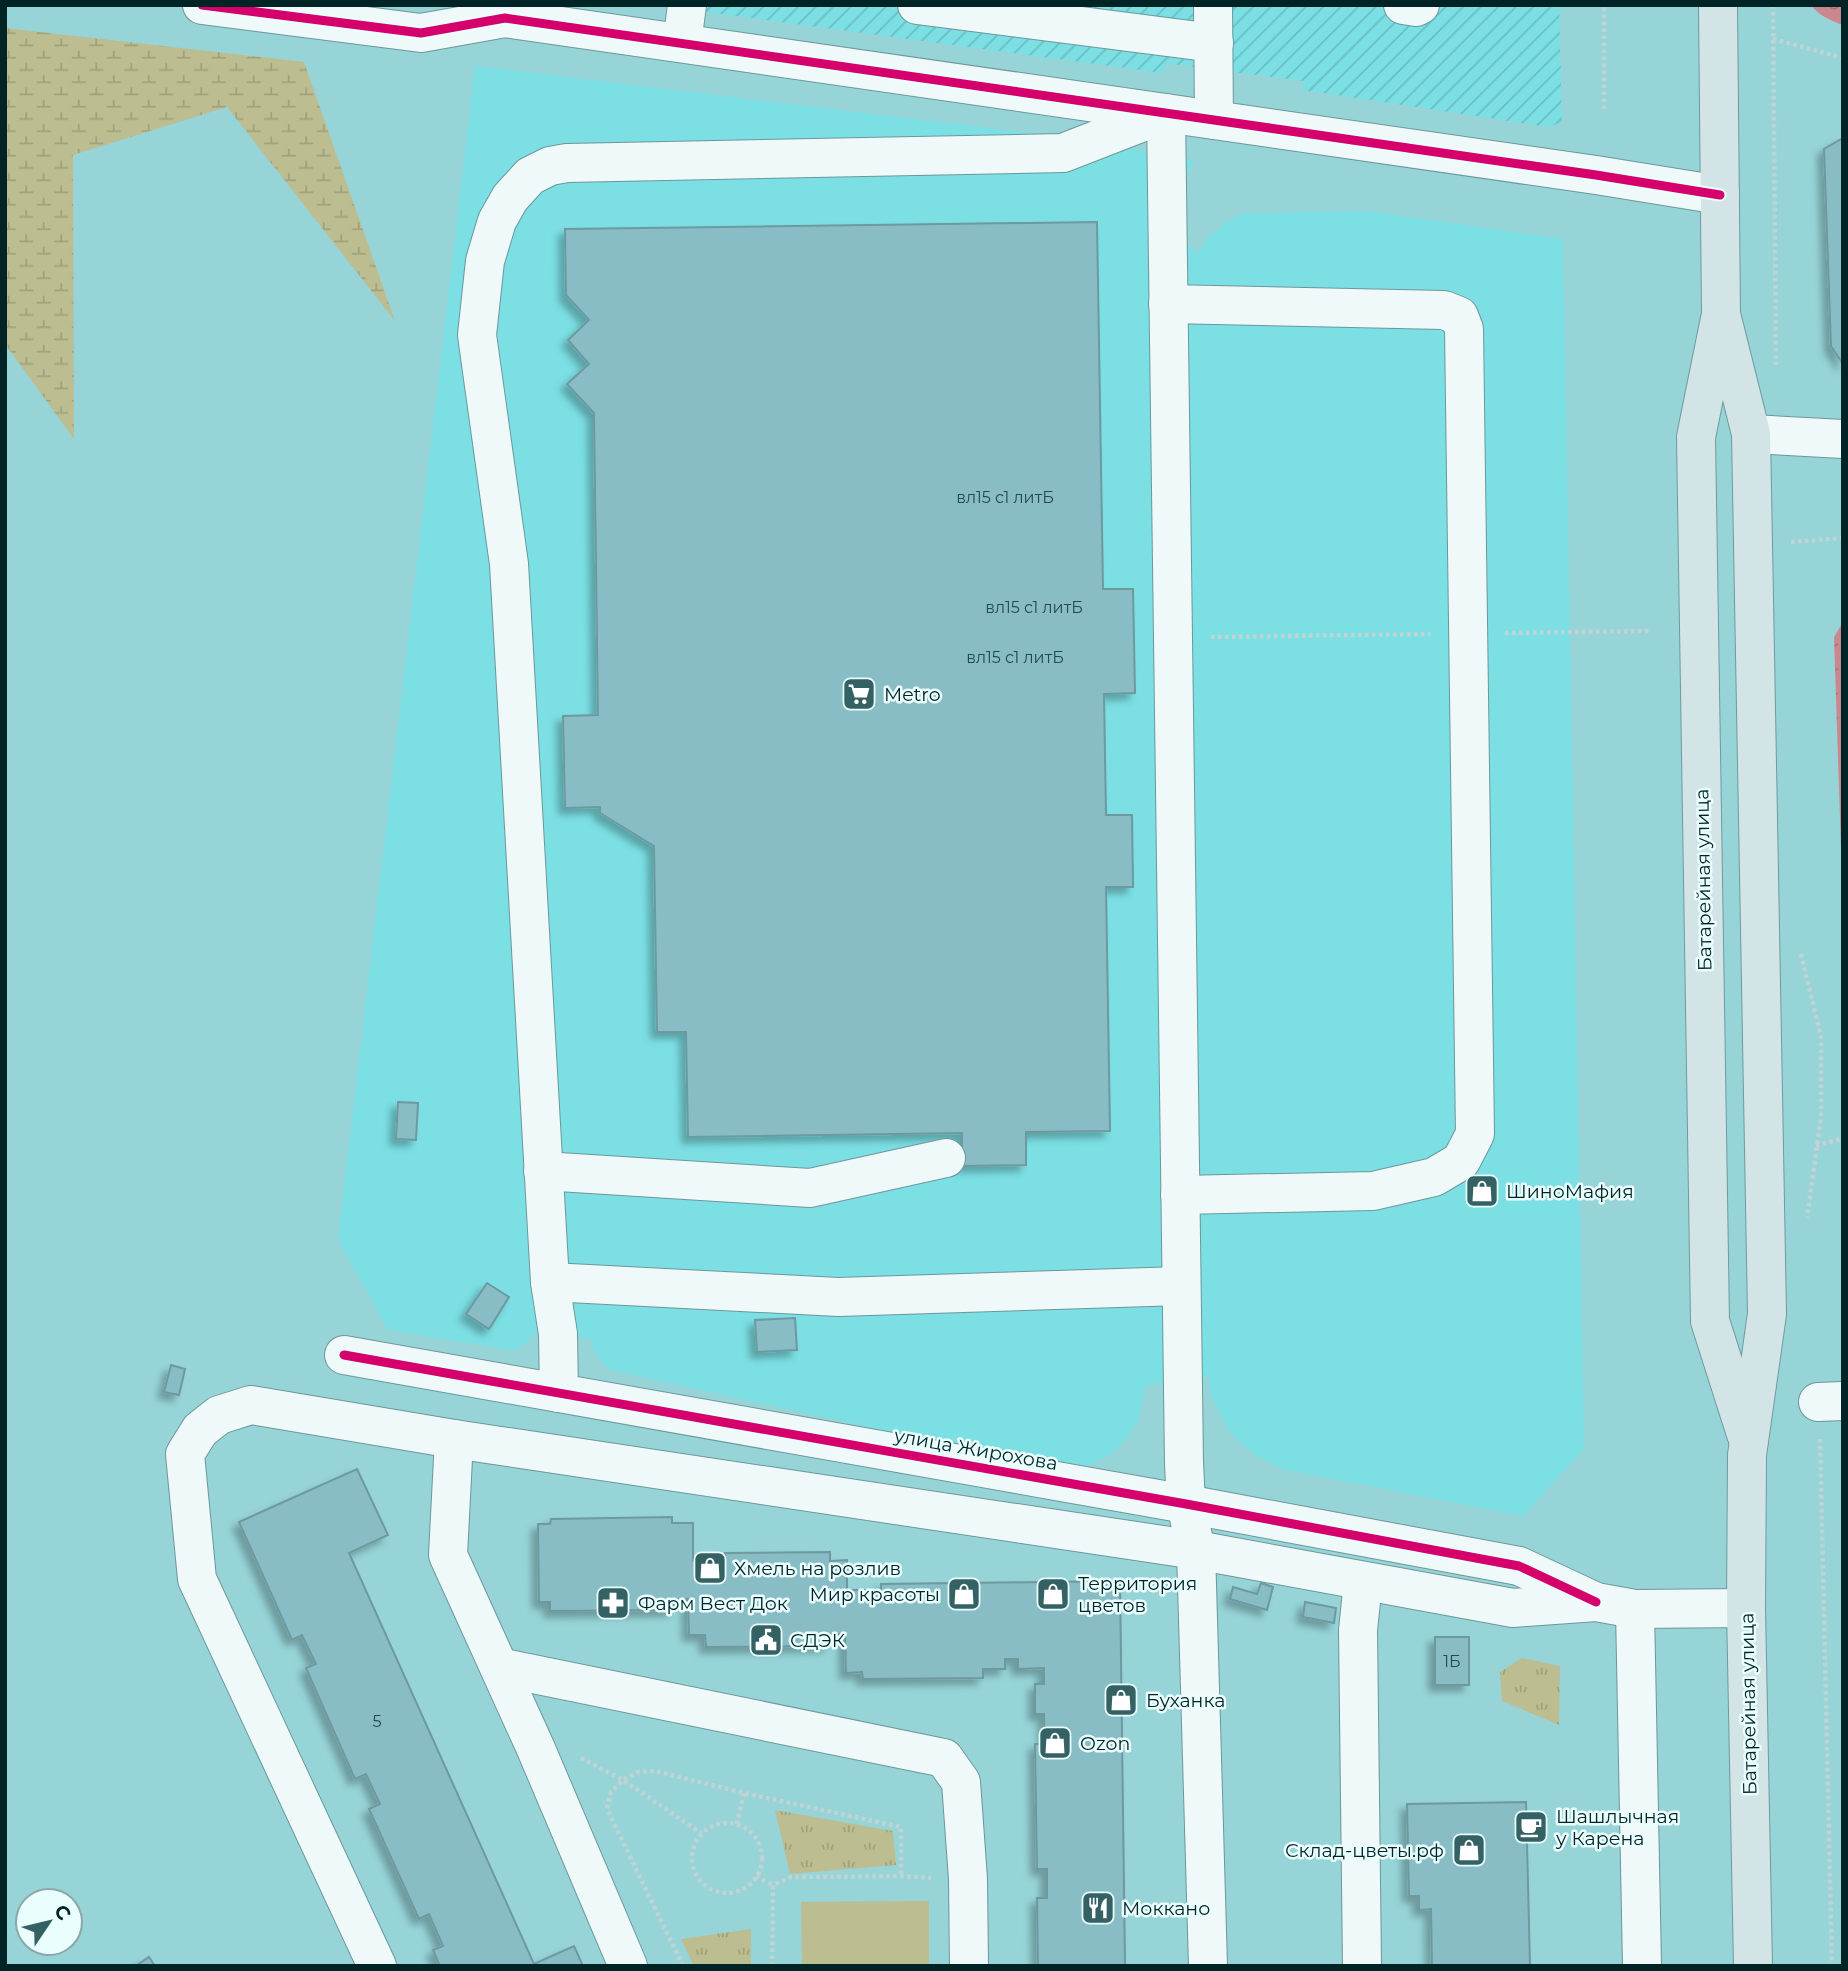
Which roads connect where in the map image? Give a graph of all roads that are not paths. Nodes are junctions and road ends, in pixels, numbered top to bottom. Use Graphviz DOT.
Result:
graph roads {
  1 [pos="202,5"];
  2 [pos="687,5"];
  3 [pos="917,5"];
  4 [pos="1213,5"];
  5 [pos="1403,5"];
  6 [pos="1420,5"];
  7 [pos="1718,5"];
  8 [pos="682,43"];
  9 [pos="1214,43"];
  10 [pos="1166,113"];
  11 [pos="1214,120"];
  12 [pos="1720,195"];
  13 [pos="1168,304"];
  14 [pos="1721,313"];
  15 [pos="1751,434"];
  16 [pos="1843,439"];
  17 [pos="946,1158"];
  18 [pos="543,1171"];
  19 [pos="1180,1195"];
  20 [pos="550,1282"];
  21 [pos="1181,1286"];
  22 [pos="344,1354"];
  23 [pos="559,1392"];
  24 [pos="454,1440"];
  25 [pos="1749,1443"];
  26 [pos="1186,1504"];
  27 [pos="1196,1550"];
  28 [pos="1363,1582"];
  29 [pos="1596,1602"];
  30 [pos="1746,1608"];
  31 [pos="1635,1609"];
  32 [pos="499,1667"];
  33 [pos="377,1966"];
  34 [pos="628,1966"];
  35 [pos="969,1966"];
  36 [pos="1208,1966"];
  37 [pos="1362,1966"];
  38 [pos="1642,1966"];
  39 [pos="1753,1966"];
  1 -- 8 [label="street"];
  2 -- 8 [label="street"];
  3 -- 9 [label="street"];
  4 -- 9 [label="street"];
  5 -- 6 [label="street"];
  7 -- 12 [label="main road, Батарейная улица"];
  8 -- 10 [label="street"];
  9 -- 11 [label="street"];
  10 -- 11 [label="street"];
  10 -- 13 [label="street"];
  10 -- 18 [label="street"];
  11 -- 12 [label="street"];
  12 -- 14 [label="main road, Батарейная улица"];
  13 -- 19 [label="street"];
  13 -- 19 [label="street"];
  14 -- 15 [label="main road, Батарейная улица"];
  14 -- 25 [label="main road, Батарейная улица"];
  15 -- 16 [label="street"];
  15 -- 25 [label="main road, Батарейная улица"];
  17 -- 18 [label="street"];
  18 -- 20 [label="street"];
  19 -- 21 [label="street"];
  20 -- 21 [label="street"];
  20 -- 23 [label="street"];
  21 -- 26 [label="street"];
  22 -- 23 [label="street, улица Жирохова"];
  23 -- 26 [label="street, улица Жирохова"];
  24 -- 27 [label="street, улица Жирохова"];
  24 -- 32 [label="street"];
  24 -- 33 [label="street, улица Жирохова"];
  25 -- 30 [label="main road, Батарейная улица"];
  26 -- 27 [label="street"];
  26 -- 29 [label="street, улица Жирохова"];
  27 -- 28 [label="street, улица Жирохова"];
  27 -- 36 [label="street"];
  28 -- 29 [label="street, улица Жирохова"];
  28 -- 37 [label="street"];
  29 -- 31 [label="street, улица Жирохова"];
  30 -- 31 [label="street, улица Жирохова"];
  30 -- 39 [label="main road, Батарейная улица"];
  31 -- 38 [label="street"];
  32 -- 34 [label="street"];
  32 -- 35 [label="street"];
}
